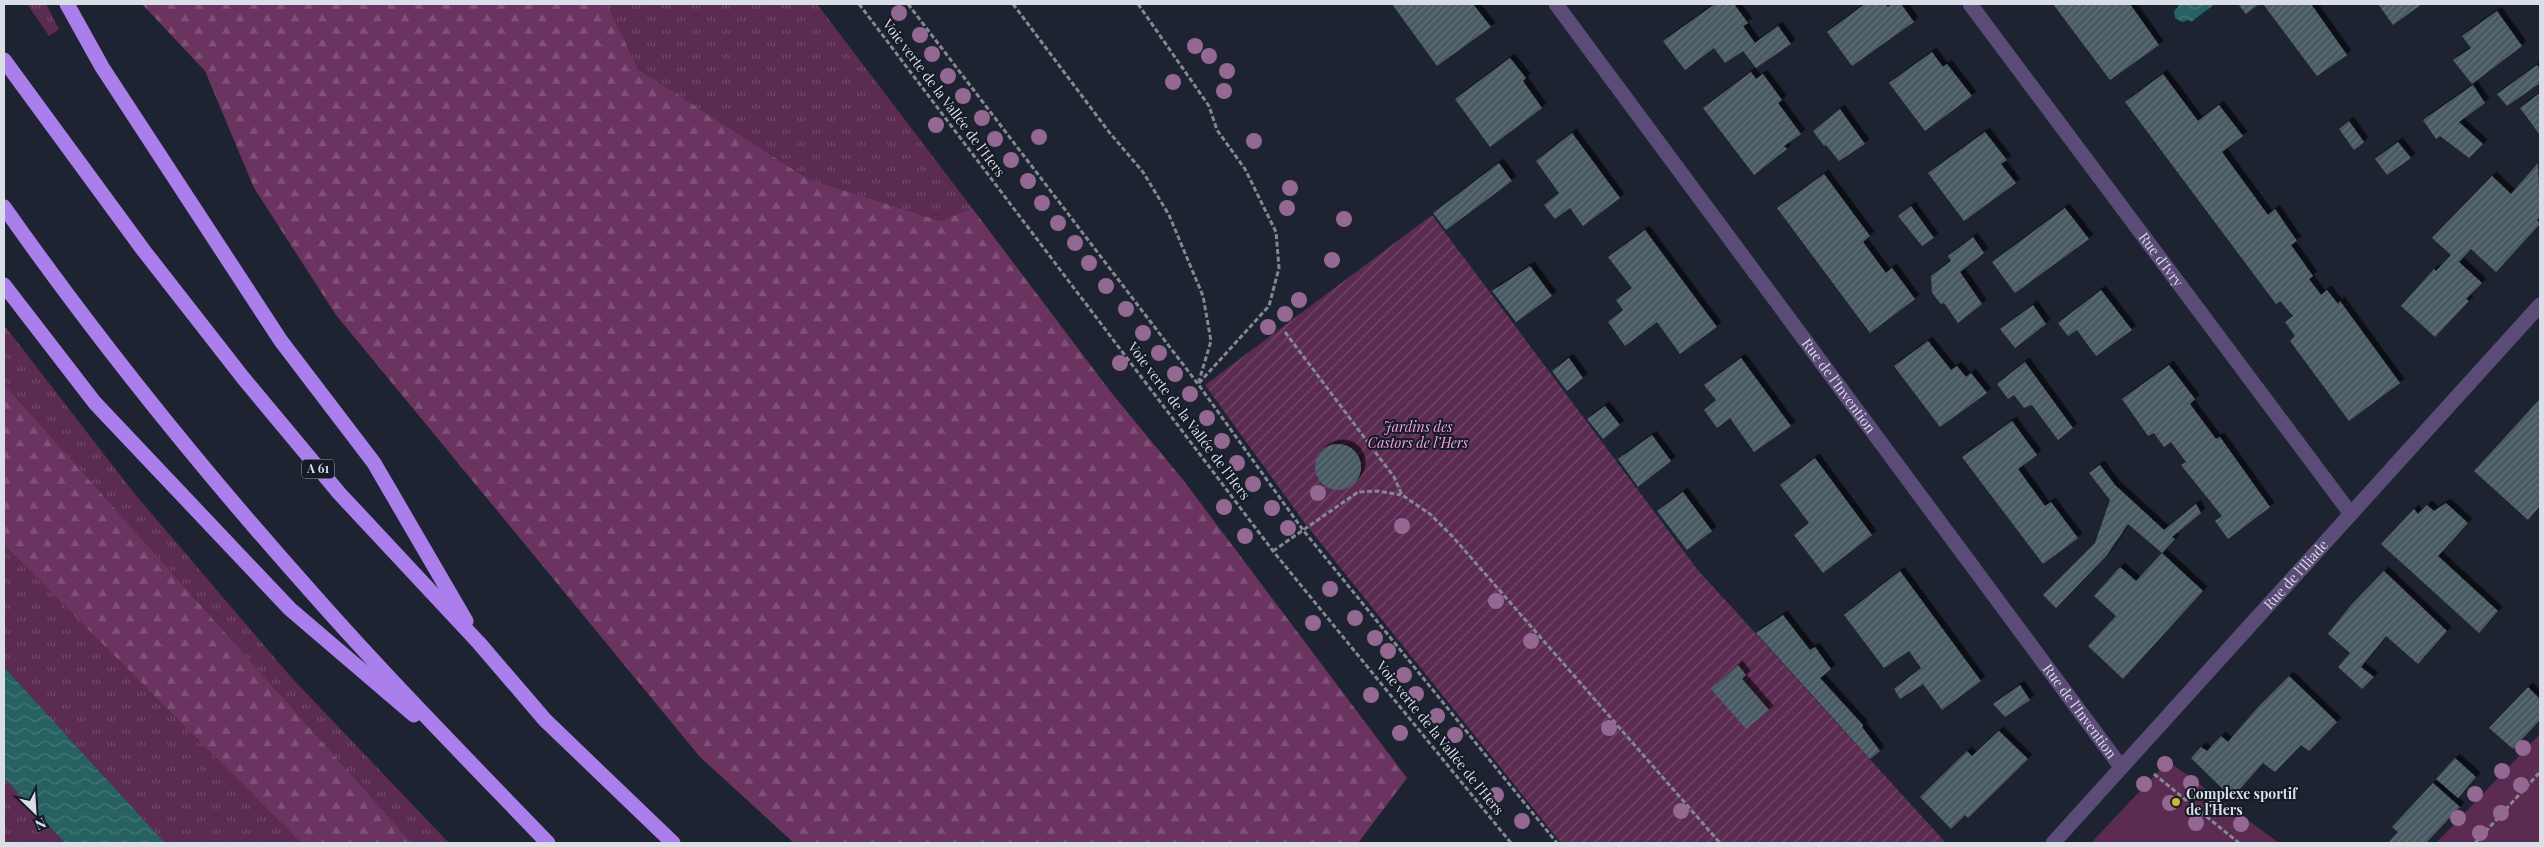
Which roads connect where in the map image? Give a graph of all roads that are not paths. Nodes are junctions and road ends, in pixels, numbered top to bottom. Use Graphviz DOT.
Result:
graph roads {
  1 [pos="67,4"];
  2 [pos="1556,4"];
  3 [pos="1970,4"];
  4 [pos="4,60"];
  5 [pos="4,207"];
  6 [pos="4,285"];
  7 [pos="2540,305"];
  8 [pos="2351,514"];
  9 [pos="479,644"];
  10 [pos="468,761"];
  11 [pos="2120,767"];
  12 [pos="548,843"];
  13 [pos="673,843"];
  14 [pos="2053,843"];
  1 -- 9 [label="highway"];
  2 -- 11 [label="street, Rue de l'Invention"];
  3 -- 8 [label="street, Rue d'Ivry"];
  4 -- 9 [label="highway, A 61"];
  5 -- 10 [label="highway"];
  6 -- 10 [label="highway"];
  7 -- 8 [label="street, Rue de l'Iliade"];
  8 -- 11 [label="street, Rue de l'Iliade"];
  9 -- 13 [label="highway, A 61"];
  10 -- 12 [label="highway"];
  11 -- 14 [label="street, Rue de l'Iliade"];
}
